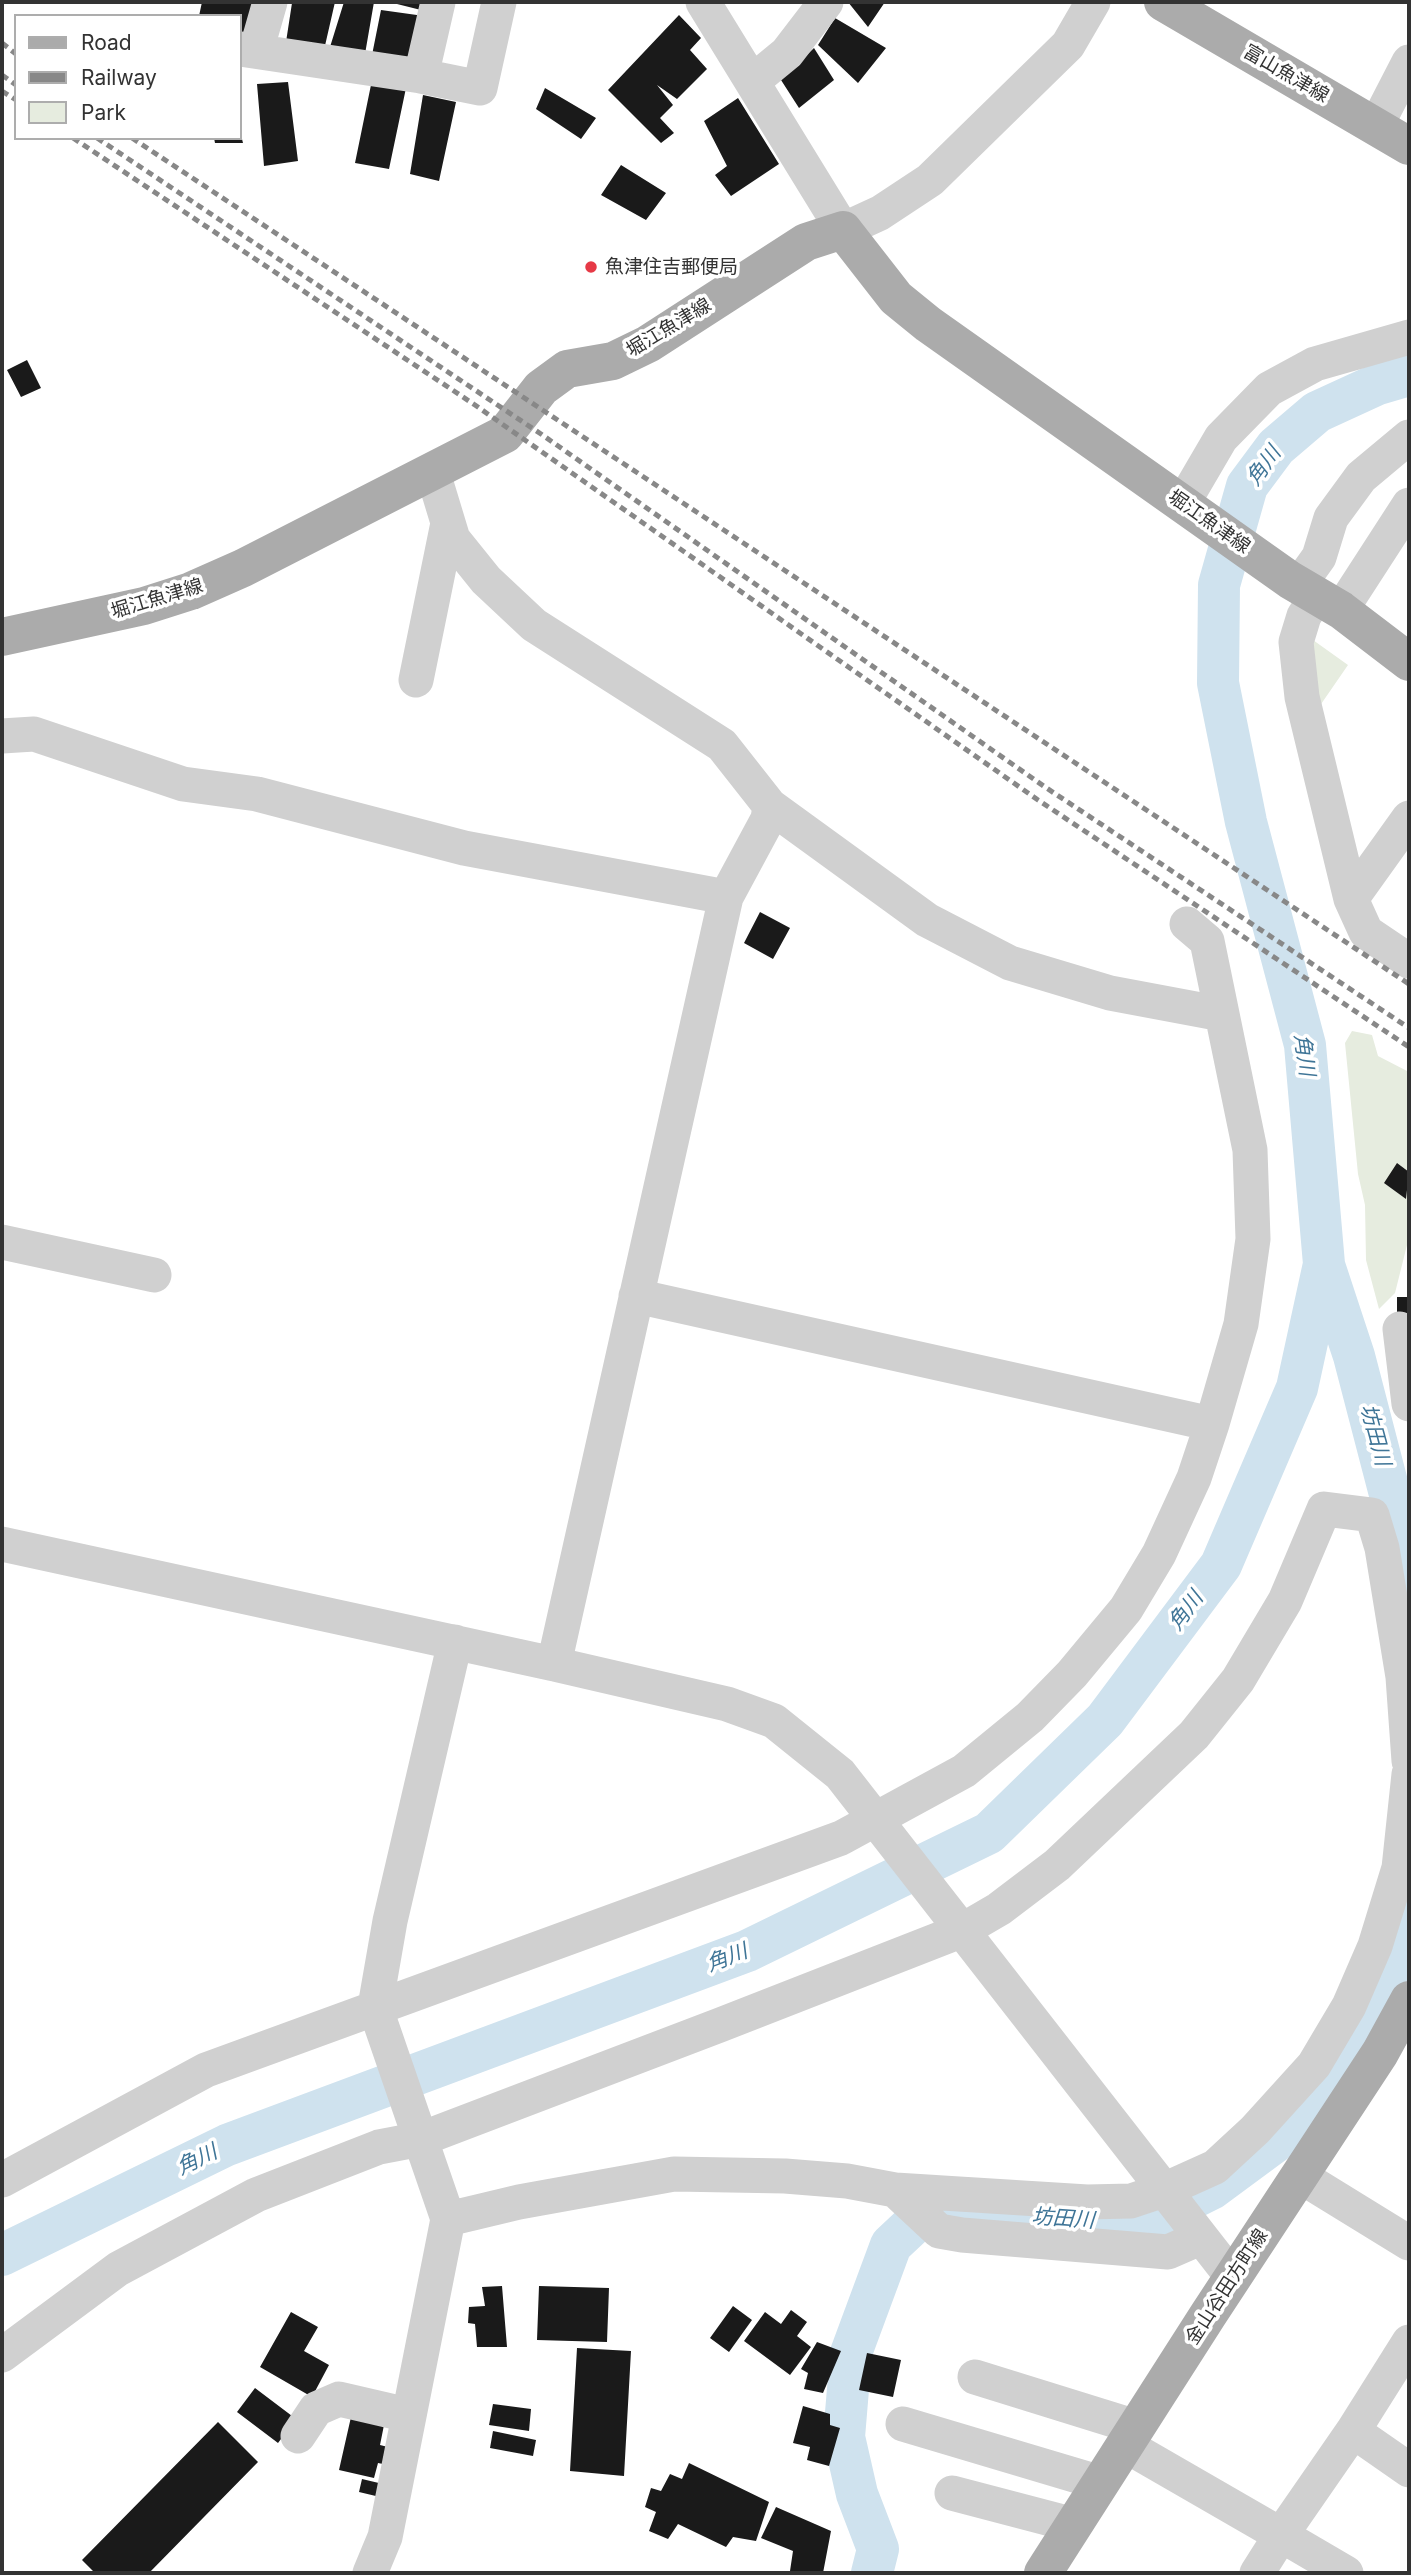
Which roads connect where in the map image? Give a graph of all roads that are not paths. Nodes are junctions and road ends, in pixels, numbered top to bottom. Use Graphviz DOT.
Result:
graph roads {
  1 [pos="270,2"];
  2 [pos="438,2"];
  3 [pos="499,2"];
  4 [pos="703,2"];
  5 [pos="826,2"];
  6 [pos="1093,2"];
  7 [pos="1163,2"];
  8 [pos="248,50"];
  9 [pos="1409,62"];
  10 [pos="421,76"];
  11 [pos="753,81"];
  12 [pos="1376,126"];
  13 [pos="1409,146"];
  14 [pos="844,230"];
  15 [pos="1409,337"];
  16 [pos="1409,437"];
  17 [pos="433,472"];
  18 [pos="1409,505"];
  19 [pos="1195,512"];
  20 [pos="448,523"];
  21 [pos="1312,593"];
  22 [pos="2,637"];
  23 [pos="1409,662"];
  24 [pos="416,680"];
  25 [pos="2,736"];
  26 [pos="771,806"];
  27 [pos="1404,836"];
  28 [pos="726,897"];
  29 [pos="1351,898"];
  30 [pos="1187,924"];
  31 [pos="1409,961"];
  32 [pos="1222,1014"];
  33 [pos="2,1242"];
  34 [pos="154,1275"];
  35 [pos="636,1296"];
  36 [pos="1400,1329"];
  37 [pos="1409,1404"];
  38 [pos="1212,1424"];
  39 [pos="2,1544"];
  40 [pos="455,1642"];
  41 [pos="554,1664"];
  42 [pos="1409,1760"];
  43 [pos="1409,1774"];
  44 [pos="879,1823"];
  45 [pos="961,1928"];
  46 [pos="1409,2000"];
  47 [pos="376,2014"];
  48 [pos="420,2135"];
  49 [pos="1300,2176"];
  50 [pos="2,2180"];
  51 [pos="895,2190"];
  52 [pos="1167,2193"];
  53 [pos="448,2219"];
  54 [pos="1196,2232"];
  55 [pos="1409,2243"];
  56 [pos="1233,2278"];
  57 [pos="1409,2342"];
  58 [pos="2,2355"];
  59 [pos="975,2377"];
  60 [pos="408,2415"];
  61 [pos="903,2424"];
  62 [pos="1353,2431"];
  63 [pos="1131,2436"];
  64 [pos="298,2437"];
  65 [pos="1409,2470"];
  66 [pos="1101,2483"];
  67 [pos="952,2493"];
  68 [pos="1074,2525"];
  69 [pos="1281,2535"];
  70 [pos="370,2573"];
  71 [pos="1044,2573"];
  72 [pos="1257,2573"];
  73 [pos="1346,2573"];
  1 -- 8 [label="street"];
  2 -- 10 [label="street"];
  3 -- 10 [label="street"];
  4 -- 11 [label="street"];
  5 -- 11 [label="street"];
  6 -- 14 [label="street"];
  7 -- 12 [label="main road, 富山魚津線"];
  8 -- 10 [label="street"];
  9 -- 12 [label="street"];
  11 -- 14 [label="street"];
  12 -- 13 [label="main road, 富山魚津線"];
  14 -- 17 [label="main road, 堀江魚津線"];
  14 -- 19 [label="main road, 堀江魚津線"];
  15 -- 19 [label="street"];
  16 -- 21 [label="street"];
  17 -- 20 [label="street"];
  17 -- 22 [label="main road, 堀江魚津線"];
  18 -- 21 [label="street"];
  19 -- 21 [label="main road, 堀江魚津線"];
  20 -- 24 [label="street"];
  20 -- 26 [label="street"];
  21 -- 23 [label="main road, 堀江魚津線"];
  21 -- 29 [label="street"];
  25 -- 28 [label="street"];
  26 -- 28 [label="street"];
  26 -- 32 [label="street"];
  27 -- 29 [label="street"];
  28 -- 35 [label="street"];
  29 -- 31 [label="street"];
  30 -- 32 [label="street"];
  32 -- 38 [label="street"];
  33 -- 34 [label="street"];
  35 -- 38 [label="street"];
  35 -- 41 [label="street"];
  36 -- 37 [label="street"];
  38 -- 44 [label="street"];
  39 -- 40 [label="street"];
  40 -- 41 [label="street"];
  40 -- 47 [label="street"];
  41 -- 44 [label="street"];
  42 -- 45 [label="street"];
  43 -- 52 [label="street"];
  44 -- 45 [label="street"];
  44 -- 47 [label="street"];
  45 -- 48 [label="street"];
  45 -- 52 [label="street"];
  46 -- 49 [label="main road, 金山谷田方町線"];
  47 -- 48 [label="street"];
  47 -- 50 [label="street"];
  48 -- 53 [label="street"];
  48 -- 58 [label="street"];
  49 -- 55 [label="street"];
  49 -- 56 [label="main road, 金山谷田方町線"];
  51 -- 52 [label="street"];
  51 -- 53 [label="street"];
  51 -- 54 [label="street"];
  52 -- 54 [label="street"];
  53 -- 60 [label="street"];
  54 -- 56 [label="street"];
  56 -- 63 [label="main road, 金山谷田方町線"];
  57 -- 62 [label="street"];
  59 -- 63 [label="street"];
  60 -- 64 [label="street"];
  60 -- 70 [label="street"];
  61 -- 66 [label="street"];
  62 -- 65 [label="street"];
  62 -- 69 [label="street"];
  63 -- 66 [label="main road, 金山谷田方町線"];
  63 -- 69 [label="street"];
  66 -- 68 [label="main road, 金山谷田方町線"];
  67 -- 68 [label="street"];
  68 -- 71 [label="main road, 金山谷田方町線"];
  69 -- 72 [label="street"];
  69 -- 73 [label="street"];
}
